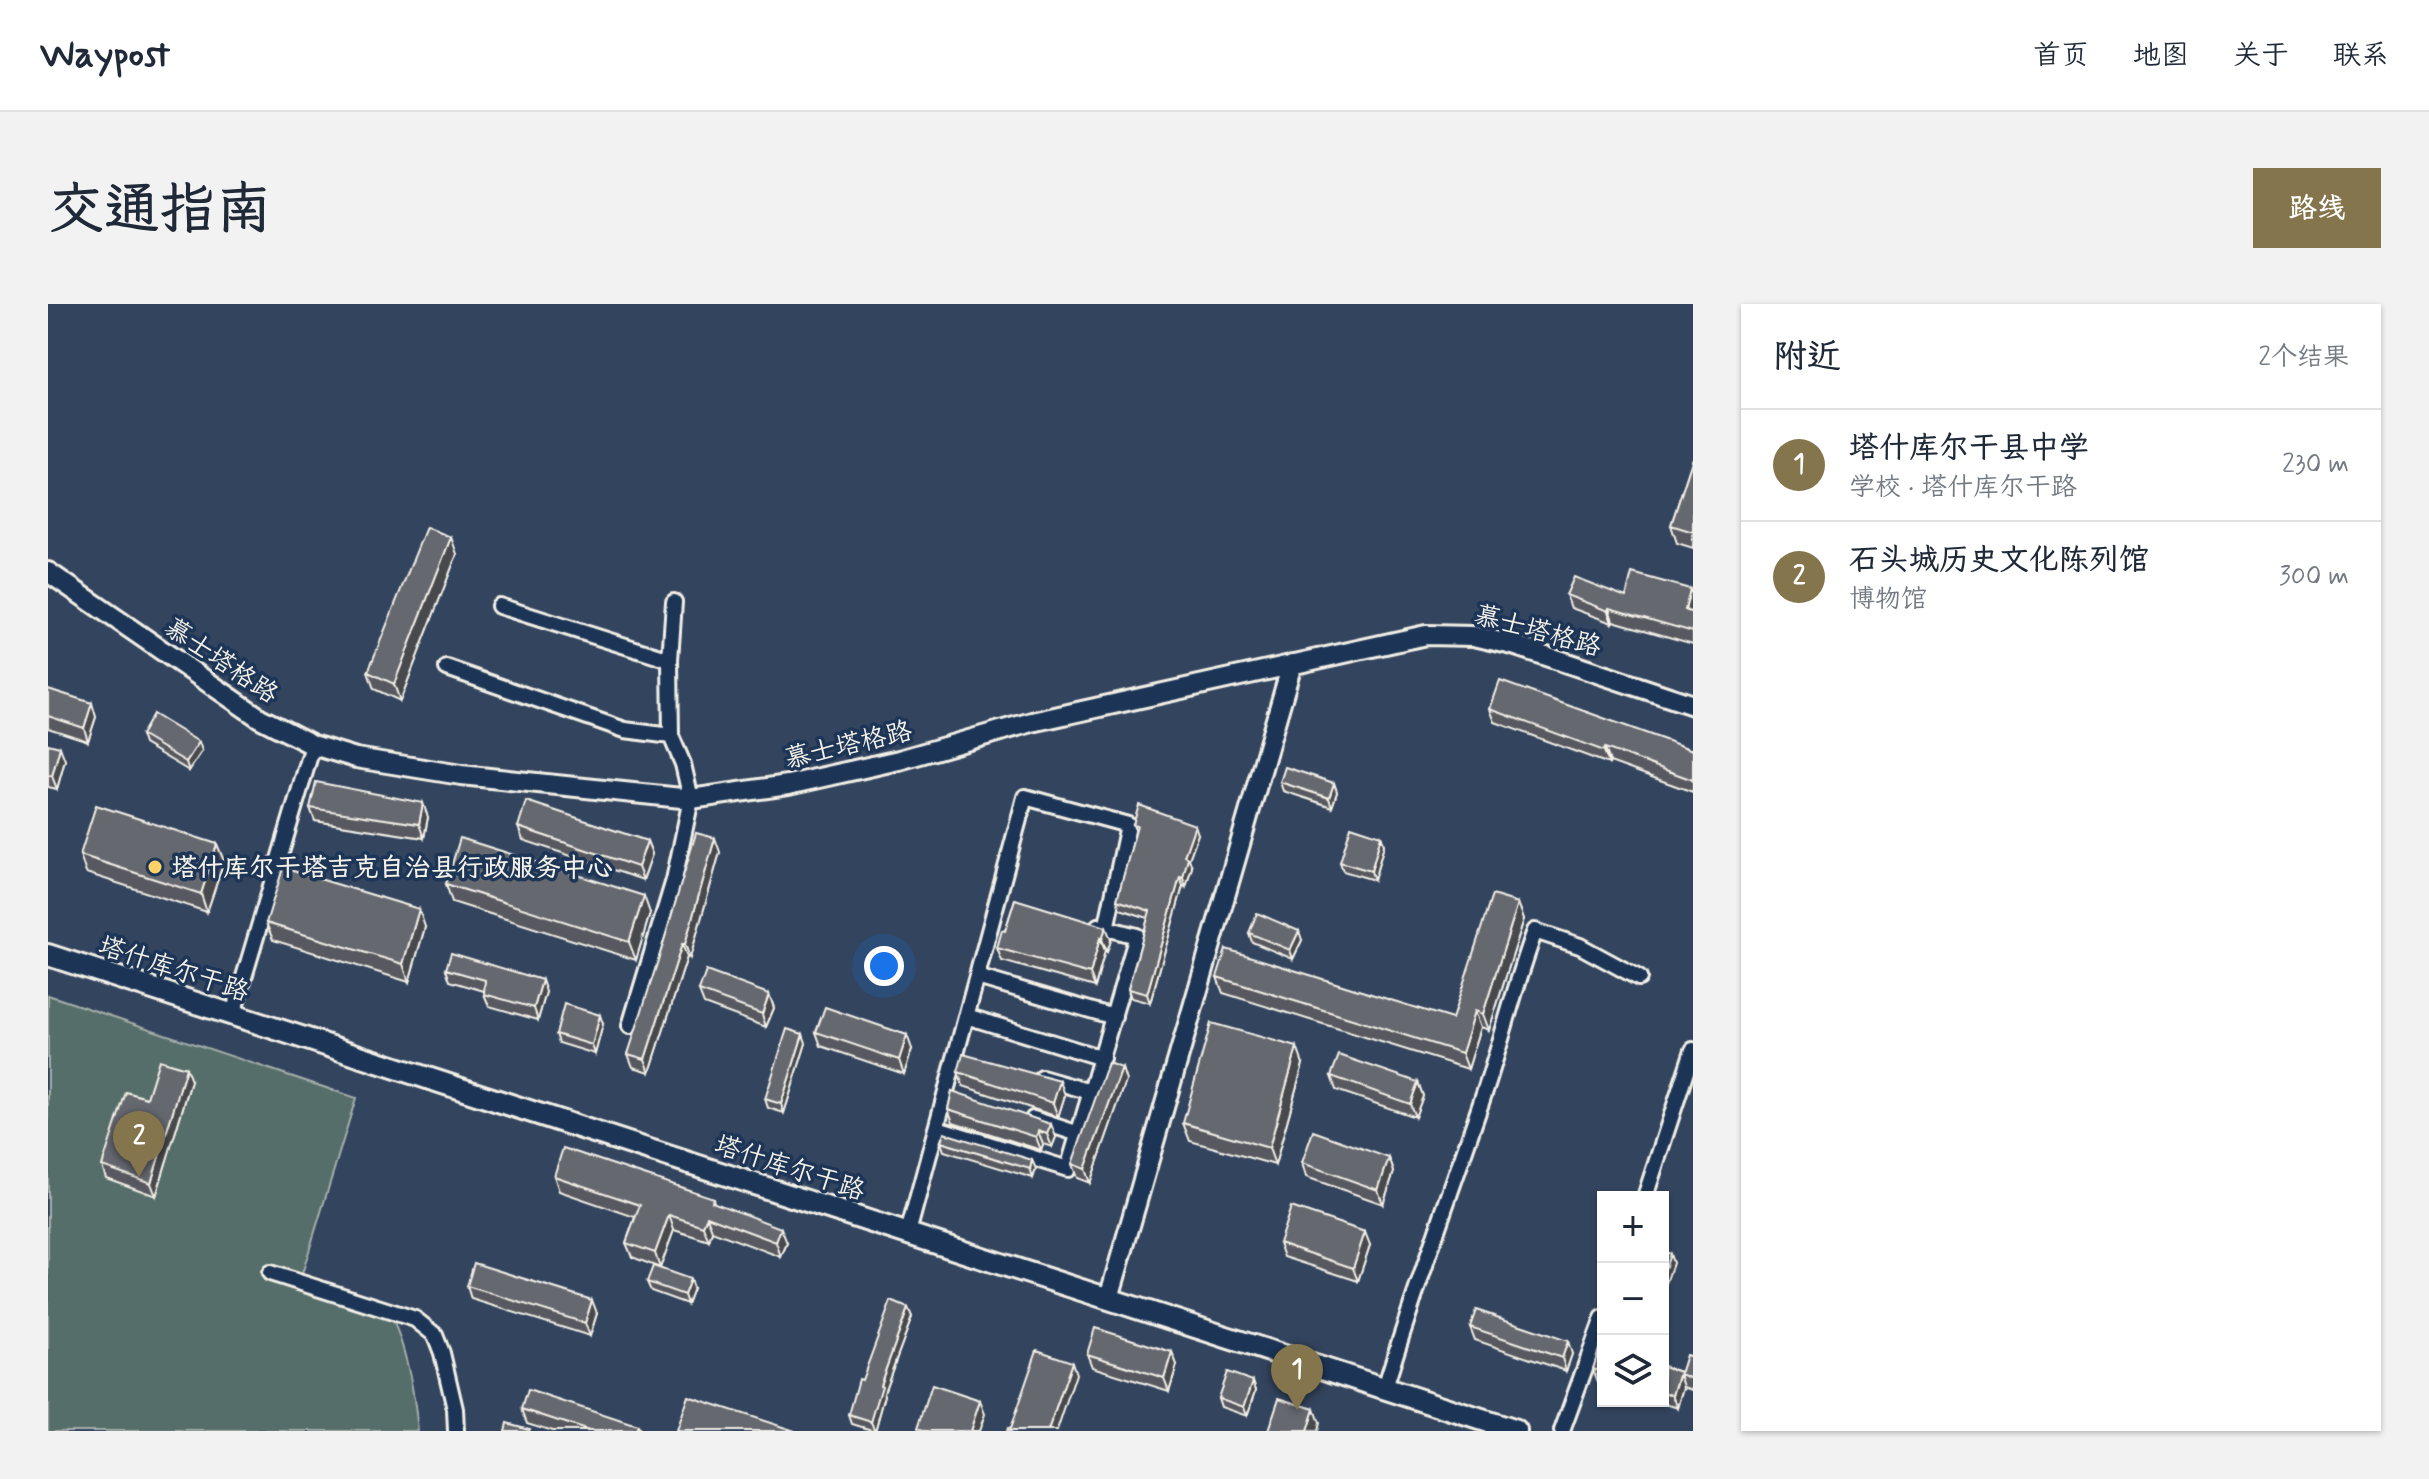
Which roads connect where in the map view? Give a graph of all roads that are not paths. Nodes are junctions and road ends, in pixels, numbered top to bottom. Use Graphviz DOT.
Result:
graph roads {
  1 [pos="48,572"];
  2 [pos="674,602"];
  3 [pos="499,606"];
  4 [pos="670,660"];
  5 [pos="1292,664"];
  6 [pos="447,668"];
  7 [pos="1693,705"];
  8 [pos="671,736"];
  9 [pos="313,745"];
  10 [pos="691,799"];
  11 [pos="1079,920"];
  12 [pos="1106,929"];
  13 [pos="48,955"];
  14 [pos="977,977"];
  15 [pos="1639,978"];
  16 [pos="233,1014"];
  17 [pos="966,1016"];
  18 [pos="1114,1017"];
  19 [pos="630,1026"];
  20 [pos="1693,1050"];
  21 [pos="1102,1058"];
  22 [pos="1031,1075"];
  23 [pos="1091,1092"];
  24 [pos="1020,1114"];
  25 [pos="937,1128"];
  26 [pos="1079,1134"];
  27 [pos="1647,1191"];
  28 [pos="908,1233"];
  29 [pos="270,1273"];
  30 [pos="1109,1298"];
  31 [pos="1597,1335"];
  32 [pos="1385,1388"];
  33 [pos="456,1431"];
  34 [pos="1516,1431"];
  35 [pos="1562,1431"];
  1 -- 9 [label="street, 慕士塔格路"];
  2 -- 4 [label="street"];
  3 -- 4 [label="street"];
  4 -- 8 [label="street"];
  5 -- 7 [label="street, 慕士塔格路"];
  5 -- 10 [label="street, 慕士塔格路"];
  5 -- 30 [label="street"];
  6 -- 8 [label="street"];
  8 -- 10 [label="street"];
  9 -- 10 [label="street, 慕士塔格路"];
  9 -- 16 [label="street"];
  10 -- 19 [label="street"];
  11 -- 12 [label="street"];
  12 -- 14 [label="street"];
  12 -- 18 [label="street"];
  13 -- 16 [label="main road, 塔什库尔干路"];
  14 -- 17 [label="street"];
  14 -- 18 [label="street"];
  15 -- 32 [label="street"];
  16 -- 28 [label="main road, 塔什库尔干路"];
  17 -- 21 [label="street"];
  17 -- 25 [label="street"];
  18 -- 21 [label="street"];
  20 -- 27 [label="street"];
  21 -- 23 [label="street"];
  22 -- 23 [label="street"];
  23 -- 26 [label="street"];
  24 -- 26 [label="street"];
  25 -- 26 [label="street"];
  25 -- 28 [label="street"];
  28 -- 30 [label="main road, 塔什库尔干路"];
  29 -- 33 [label="street"];
  30 -- 32 [label="main road, 塔什库尔干路"];
  31 -- 35 [label="street"];
  32 -- 34 [label="main road, 塔什库尔干路"];
}
